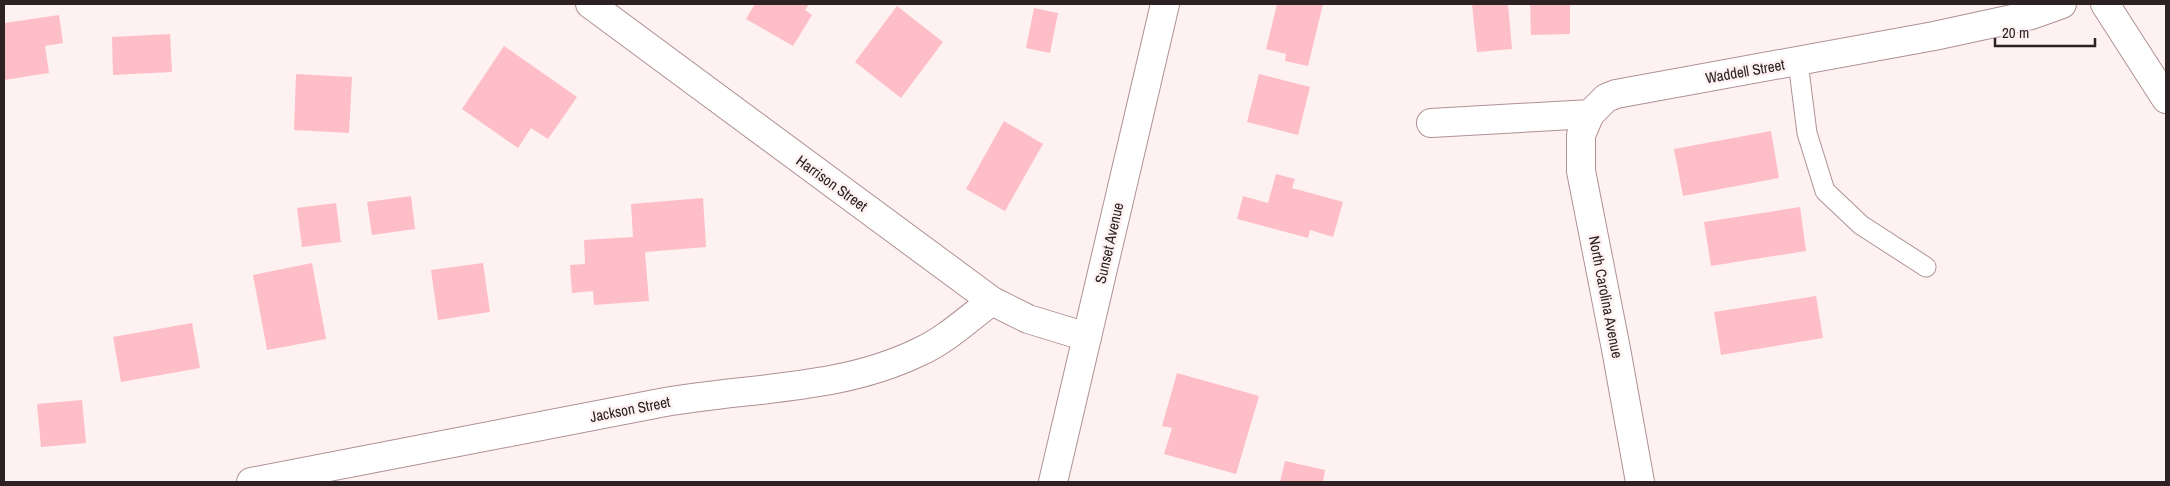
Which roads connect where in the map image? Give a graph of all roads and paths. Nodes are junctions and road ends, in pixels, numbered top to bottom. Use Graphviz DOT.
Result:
graph roads {
  1 [pos="1165,4"];
  2 [pos="2062,4"];
  3 [pos="2105,4"];
  4 [pos="605,8"];
  5 [pos="1798,62"];
  6 [pos="2166,99"];
  7 [pos="1590,114"];
  8 [pos="1430,123"];
  9 [pos="1926,266"];
  10 [pos="992,301"];
  11 [pos="1087,337"];
  12 [pos="251,482"];
  13 [pos="1053,482"];
  14 [pos="1640,482"];
  1 -- 11 [label="street, Sunset Avenue"];
  2 -- 5 [label="street, Waddell Street"];
  3 -- 6 [label="street"];
  4 -- 10 [label="street, Harrison Street"];
  5 -- 7 [label="street, Waddell Street"];
  5 -- 9 [label="lane"];
  7 -- 8 [label="street"];
  7 -- 14 [label="street, North Carolina Avenue"];
  10 -- 11 [label="street, Harrison Street"];
  10 -- 12 [label="street, Jackson Street"];
  11 -- 13 [label="street, Sunset Avenue"];
}
